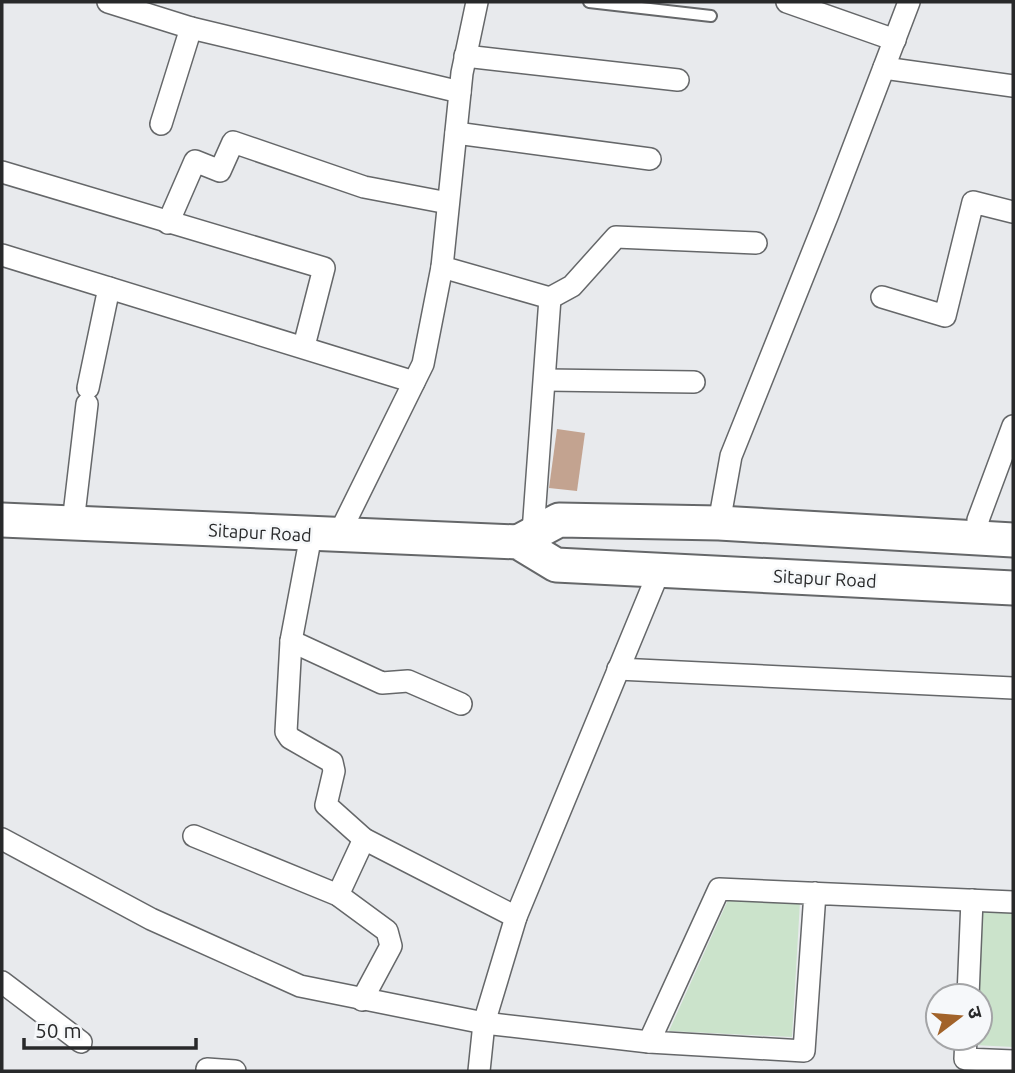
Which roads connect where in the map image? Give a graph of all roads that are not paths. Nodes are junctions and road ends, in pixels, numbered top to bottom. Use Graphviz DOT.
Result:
graph roads {
  1 [pos="108,2"];
  2 [pos="589,2"];
  3 [pos="787,2"];
  4 [pos="909,2"];
  5 [pos="473,3"];
  6 [pos="711,16"];
  7 [pos="191,28"];
  8 [pos="895,40"];
  9 [pos="465,56"];
  10 [pos="884,68"];
  11 [pos="678,80"];
  12 [pos="1013,86"];
  13 [pos="460,92"];
  14 [pos="161,124"];
  15 [pos="456,133"];
  16 [pos="650,159"];
  17 [pos="2,172"];
  18 [pos="448,203"];
  19 [pos="1013,212"];
  20 [pos="169,223"];
  21 [pos="756,243"];
  22 [pos="2,255"];
  23 [pos="442,267"];
  24 [pos="109,288"];
  25 [pos="882,297"];
  26 [pos="550,298"];
  27 [pos="304,346"];
  28 [pos="546,380"];
  29 [pos="414,382"];
  30 [pos="694,382"];
  31 [pos="1013,426"];
  32 [pos="2,520"];
  33 [pos="73,523"];
  34 [pos="719,523"];
  35 [pos="325,534"];
  36 [pos="525,537"];
  37 [pos="980,538"];
  38 [pos="1013,540"];
  39 [pos="660,569"];
  40 [pos="1013,588"];
  41 [pos="291,641"];
  42 [pos="618,669"];
  43 [pos="1013,688"];
  44 [pos="461,704"];
  45 [pos="194,836"];
  46 [pos="2,839"];
  47 [pos="364,839"];
  48 [pos="815,893"];
  49 [pos="338,895"];
  50 [pos="972,901"];
  51 [pos="1013,902"];
  52 [pos="516,917"];
  53 [pos="2,982"];
  54 [pos="969,982"];
  55 [pos="362,1000"];
  56 [pos="484,1023"];
  57 [pos="81,1042"];
  58 [pos="649,1042"];
  59 [pos="965,1052"];
  60 [pos="1013,1061"];
  61 [pos="208,1069"];
  62 [pos="235,1071"];
  63 [pos="479,1071"];
  1 -- 7 [label="street"];
  2 -- 6 [label="lane"];
  3 -- 8 [label="street"];
  4 -- 8 [label="street"];
  5 -- 9 [label="street"];
  7 -- 13 [label="street"];
  7 -- 14 [label="street"];
  8 -- 10 [label="street"];
  9 -- 11 [label="street"];
  9 -- 13 [label="street"];
  10 -- 12 [label="street"];
  10 -- 34 [label="street"];
  13 -- 15 [label="street"];
  15 -- 16 [label="street"];
  15 -- 18 [label="street"];
  17 -- 20 [label="street"];
  18 -- 20 [label="street"];
  18 -- 23 [label="street"];
  19 -- 25 [label="street"];
  20 -- 27 [label="street"];
  21 -- 26 [label="street"];
  22 -- 24 [label="street"];
  23 -- 26 [label="street"];
  23 -- 29 [label="street"];
  24 -- 27 [label="street"];
  24 -- 33 [label="street"];
  26 -- 28 [label="street"];
  27 -- 29 [label="street"];
  28 -- 30 [label="street"];
  28 -- 36 [label="street"];
  29 -- 35 [label="street"];
  31 -- 37 [label="street"];
  32 -- 33 [label="main road, Sitapur Road"];
  33 -- 35 [label="main road, Sitapur Road"];
  34 -- 36 [label="main road, Sitapur Road"];
  34 -- 37 [label="main road, Sitapur Road"];
  35 -- 36 [label="main road, Sitapur Road"];
  35 -- 41 [label="street"];
  36 -- 39 [label="main road, Sitapur Road"];
  37 -- 38 [label="main road, Sitapur Road"];
  39 -- 40 [label="main road, Sitapur Road"];
  39 -- 42 [label="street"];
  41 -- 44 [label="street"];
  41 -- 47 [label="street"];
  42 -- 43 [label="street"];
  42 -- 52 [label="street"];
  45 -- 49 [label="street"];
  46 -- 55 [label="street"];
  47 -- 49 [label="street"];
  47 -- 52 [label="street"];
  48 -- 50 [label="street"];
  48 -- 58 [label="street"];
  48 -- 58 [label="street"];
  49 -- 55 [label="street"];
  50 -- 51 [label="street"];
  50 -- 54 [label="street"];
  52 -- 56 [label="street"];
  53 -- 57 [label="street"];
  55 -- 56 [label="street"];
  56 -- 58 [label="street"];
  56 -- 63 [label="street"];
  59 -- 60 [label="street"];
  61 -- 62 [label="street"];
}
